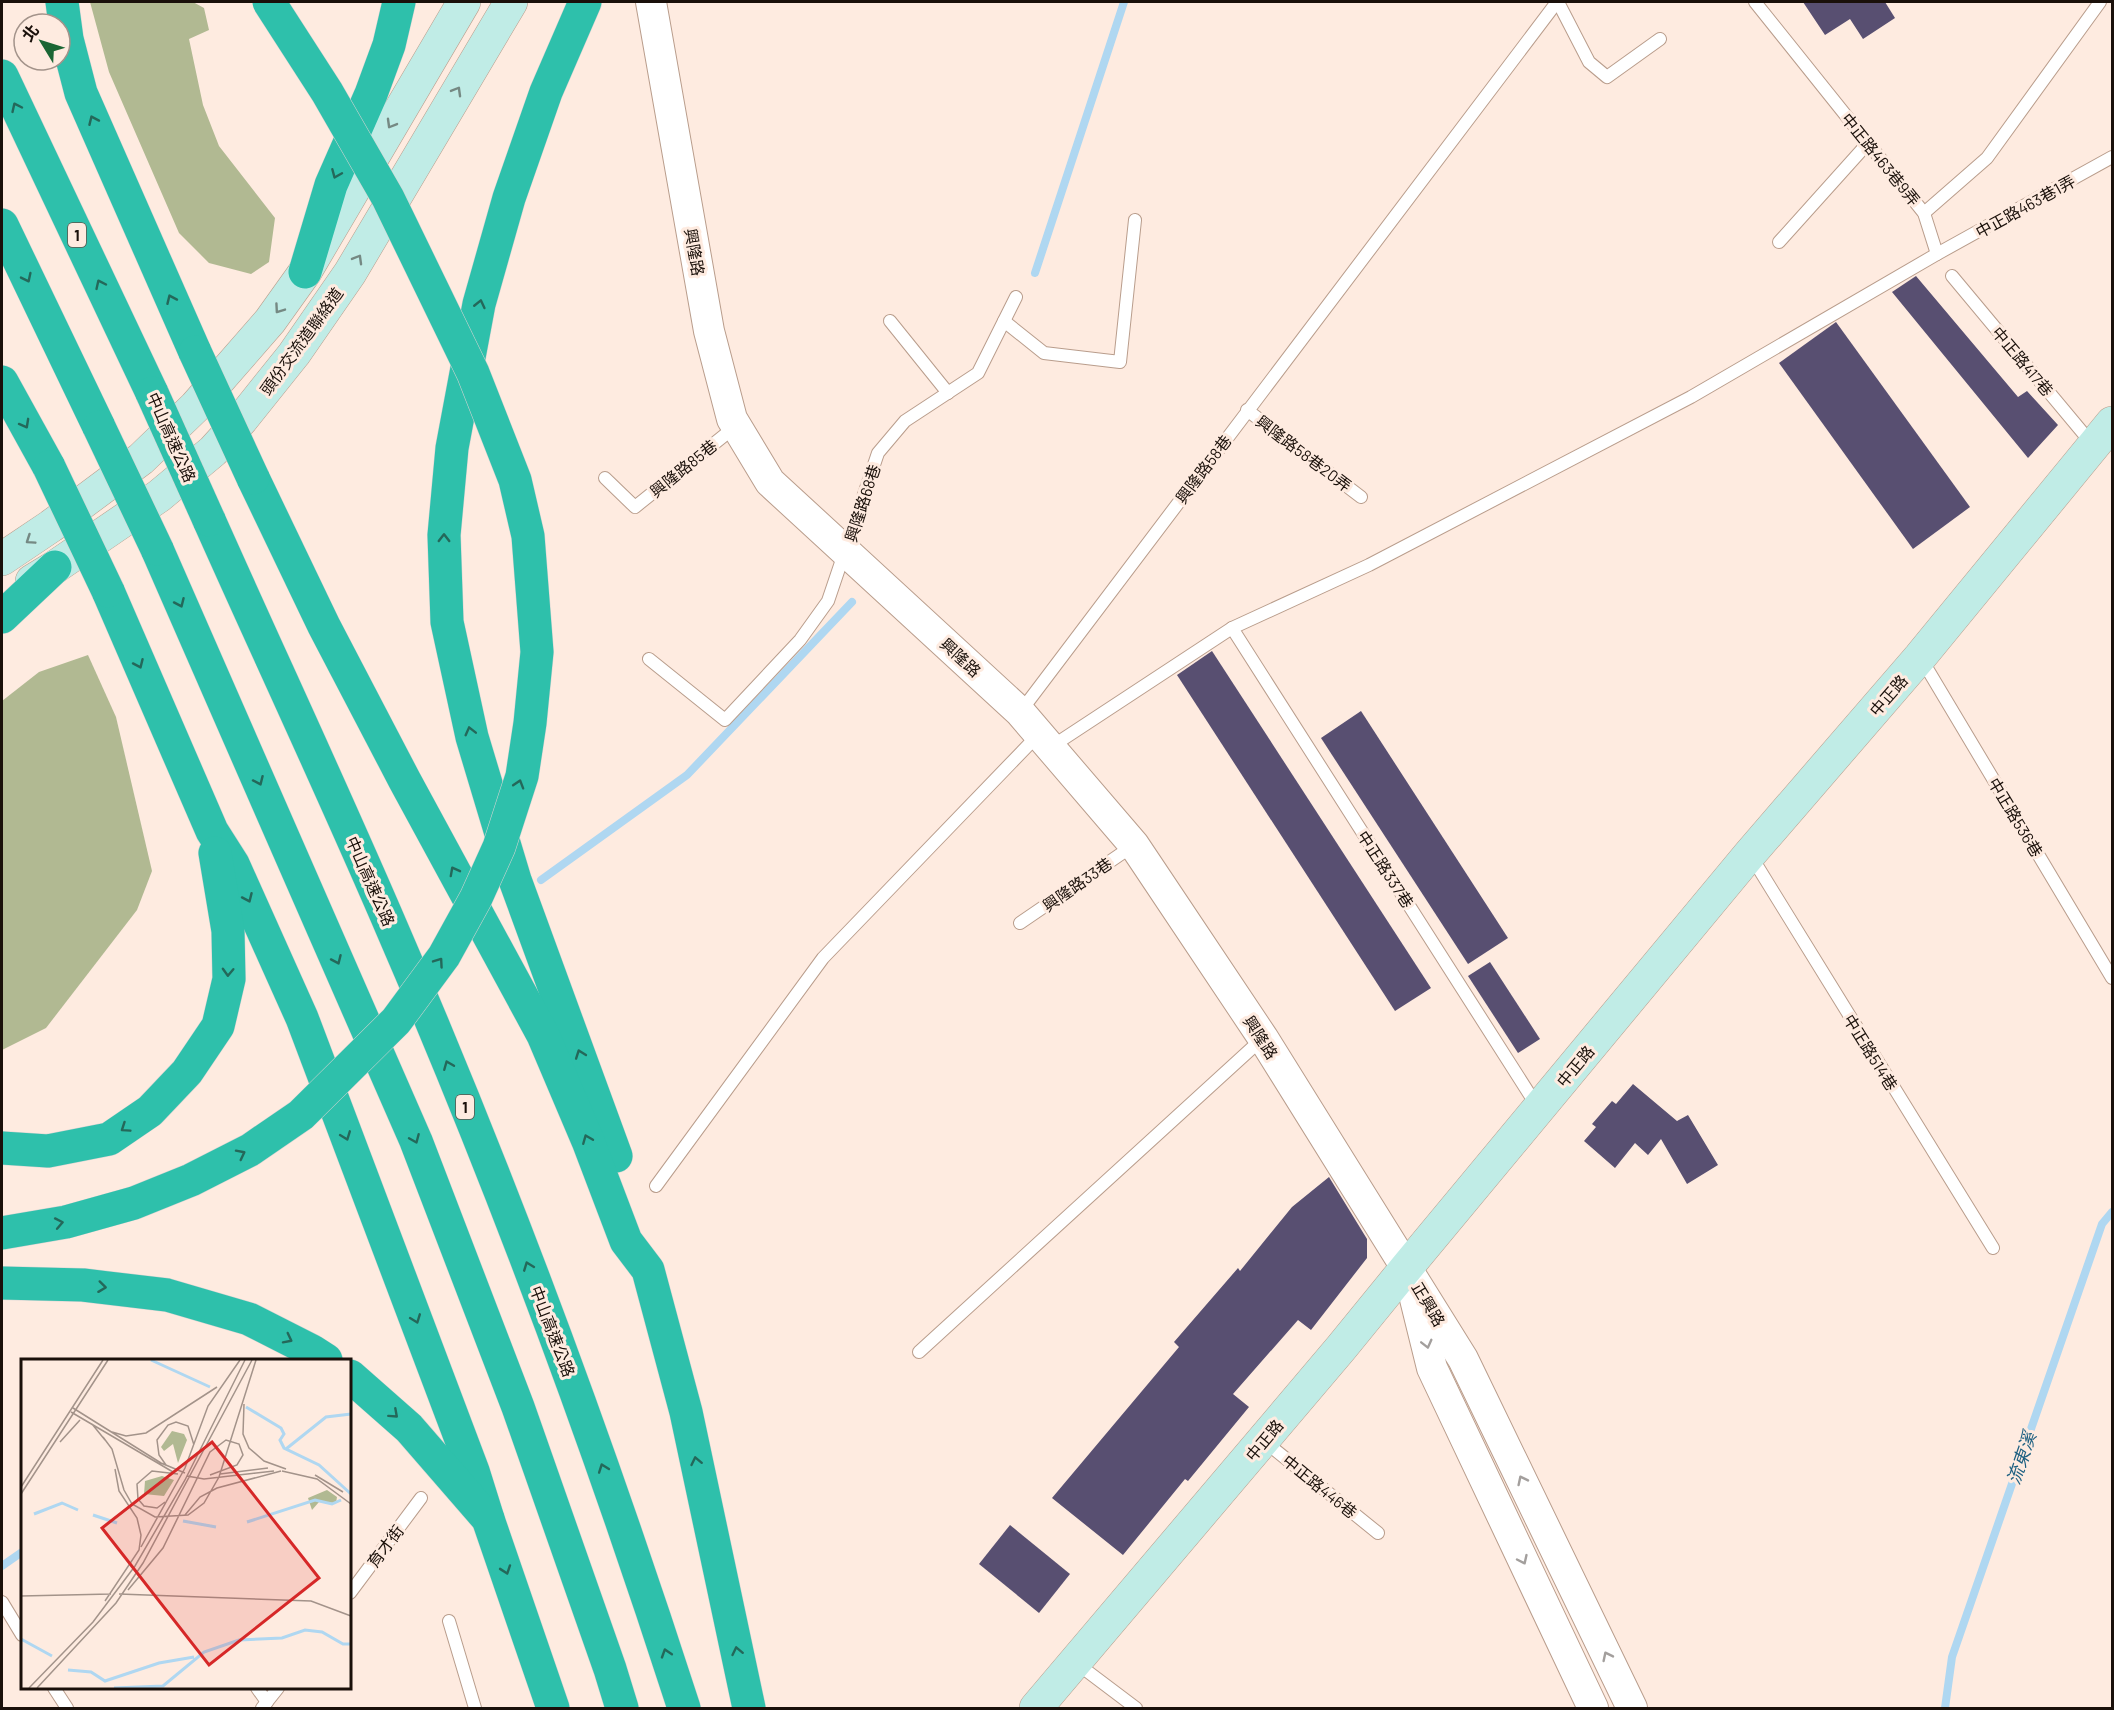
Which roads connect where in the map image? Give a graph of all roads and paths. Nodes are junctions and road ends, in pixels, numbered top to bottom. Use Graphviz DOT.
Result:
graph roads {
  1 [pos="62,2"];
  2 [pos="269,2"];
  3 [pos="399,2"];
  4 [pos="464,2"];
  5 [pos="511,2"];
  6 [pos="651,2"];
  7 [pos="1558,2"];
  8 [pos="1755,2"];
  9 [pos="2100,2"];
  10 [pos="583,6"];
  11 [pos="1660,39"];
  12 [pos="2,76"];
  13 [pos="1868,143"];
  14 [pos="2112,157"];
  15 [pos="1924,213"];
  16 [pos="1136,220"];
  17 [pos="2,225"];
  18 [pos="1779,242"];
  19 [pos="1936,254"];
  20 [pos="305,272"];
  21 [pos="1952,276"];
  22 [pos="1016,297"];
  23 [pos="890,321"];
  24 [pos="1004,321"];
  25 [pos="2,382"];
  26 [pos="948,393"];
  27 [pos="1247,410"];
  28 [pos="736,426"];
  29 [pos="2103,434"];
  30 [pos="605,478"];
  31 [pos="1361,496"];
  32 [pos="846,551"];
  33 [pos="2,559"];
  34 [pos="55,567"];
  35 [pos="2,598"];
  36 [pos="2,617"];
  37 [pos="1232,628"];
  38 [pos="1920,657"];
  39 [pos="649,659"];
  40 [pos="1037,731"];
  41 [pos="212,831"];
  42 [pos="1134,845"];
  43 [pos="1749,855"];
  44 [pos="1020,924"];
  45 [pos="2112,978"];
  46 [pos="1263,1038"];
  47 [pos="1539,1109"];
  48 [pos="2,1148"];
  49 [pos="656,1186"];
  50 [pos="2,1233"];
  51 [pos="1993,1248"];
  52 [pos="1407,1267"];
  53 [pos="648,1270"];
  54 [pos="2,1283"];
  55 [pos="919,1352"];
  56 [pos="324,1359"];
  57 [pos="351,1377"];
  58 [pos="1263,1440"];
  59 [pos="421,1498"];
  60 [pos="488,1519"];
  61 [pos="1377,1533"];
  62 [pos="351,1585"];
  63 [pos="2,1602"];
  64 [pos="449,1621"];
  65 [pos="21,1633"];
  66 [pos="1075,1662"];
  67 [pos="55,1689"];
  68 [pos="257,1689"];
  69 [pos="277,1689"];
  70 [pos="265,1705"];
  71 [pos="67,1708"];
  72 [pos="475,1708"];
  73 [pos="553,1708"];
  74 [pos="622,1708"];
  75 [pos="684,1708"];
  76 [pos="749,1708"];
  77 [pos="1036,1708"];
  78 [pos="1137,1708"];
  79 [pos="1593,1708"];
  80 [pos="1632,1708"];
  53 -- 1 [label="highway, one-way, bridge"];
  50 -- 2 [label="highway, one-way, bridge"];
  3 -- 20 [label="highway, one-way"];
  4 -- 20 [label="main road, one-way"];
  34 -- 5 [label="main road, 頭份交流道聯絡道, one-way"];
  6 -- 28 [label="street, 興隆路"];
  7 -- 11 [label="lane"];
  7 -- 27 [label="lane, 興隆路58巷"];
  8 -- 13 [label="lane, 中正路463巷9弄"];
  9 -- 15 [label="lane, 中正路463巷9弄"];
  53 -- 10 [label="highway, one-way"];
  75 -- 12 [label="highway, 中山高速公路 / 1, one-way, bridge"];
  13 -- 15 [label="lane, 中正路463巷9弄"];
  13 -- 18 [label="lane"];
  14 -- 19 [label="lane, 中正路463巷1弄"];
  15 -- 19 [label="lane"];
  16 -- 24 [label="lane"];
  17 -- 74 [label="highway, one-way, bridge"];
  19 -- 37 [label="lane, 中正路463巷1弄"];
  20 -- 33 [label="main road, one-way"];
  21 -- 29 [label="lane, 中正路417巷"];
  22 -- 24 [label="lane, 興隆路68巷"];
  23 -- 26 [label="lane"];
  24 -- 26 [label="lane, 興隆路68巷"];
  25 -- 41 [label="highway, one-way, bridge"];
  26 -- 32 [label="lane, 興隆路68巷"];
  27 -- 31 [label="lane, 興隆路58巷20弄"];
  27 -- 40 [label="lane, 興隆路58巷"];
  28 -- 30 [label="lane, 興隆路85巷"];
  28 -- 32 [label="street, 興隆路"];
  29 -- 38 [label="main road, 中正路"];
  32 -- 39 [label="lane, 興隆路68巷"];
  32 -- 40 [label="street, 興隆路"];
  34 -- 35 [label="main road, 頭份交流道聯絡道"];
  34 -- 36 [label="highway"];
  37 -- 40 [label="lane, 中正路463巷1弄"];
  37 -- 47 [label="lane, 中正路337巷"];
  38 -- 43 [label="main road, 中正路"];
  38 -- 45 [label="lane, 中正路536巷"];
  40 -- 42 [label="street, 興隆路"];
  40 -- 49 [label="lane"];
  41 -- 48 [label="highway, one-way"];
  41 -- 60 [label="highway, one-way"];
  42 -- 44 [label="lane, 興隆路33巷"];
  42 -- 46 [label="street, 興隆路"];
  43 -- 47 [label="main road, 中正路"];
  43 -- 51 [label="lane, 中正路514巷"];
  46 -- 52 [label="street, 興隆路"];
  46 -- 55 [label="lane"];
  47 -- 52 [label="main road, 中正路"];
  52 -- 58 [label="main road, 中正路"];
  52 -- 79 [label="street, 正興路, one-way"];
  80 -- 52 [label="street, 正興路, one-way"];
  76 -- 53 [label="highway, one-way"];
  54 -- 56 [label="highway, one-way"];
  57 -- 60 [label="highway, one-way"];
  58 -- 61 [label="lane, 中正路446巷"];
  58 -- 66 [label="main road, 中正路"];
  59 -- 62 [label="lane, 育才街"];
  60 -- 73 [label="highway, one-way"];
  63 -- 65 [label="lane"];
  64 -- 72 [label="lane"];
  66 -- 77 [label="main road, 中正路"];
  66 -- 78 [label="lane"];
  67 -- 71 [label="lane"];
  68 -- 70 [label="lane"];
  69 -- 70 [label="lane"];
}
